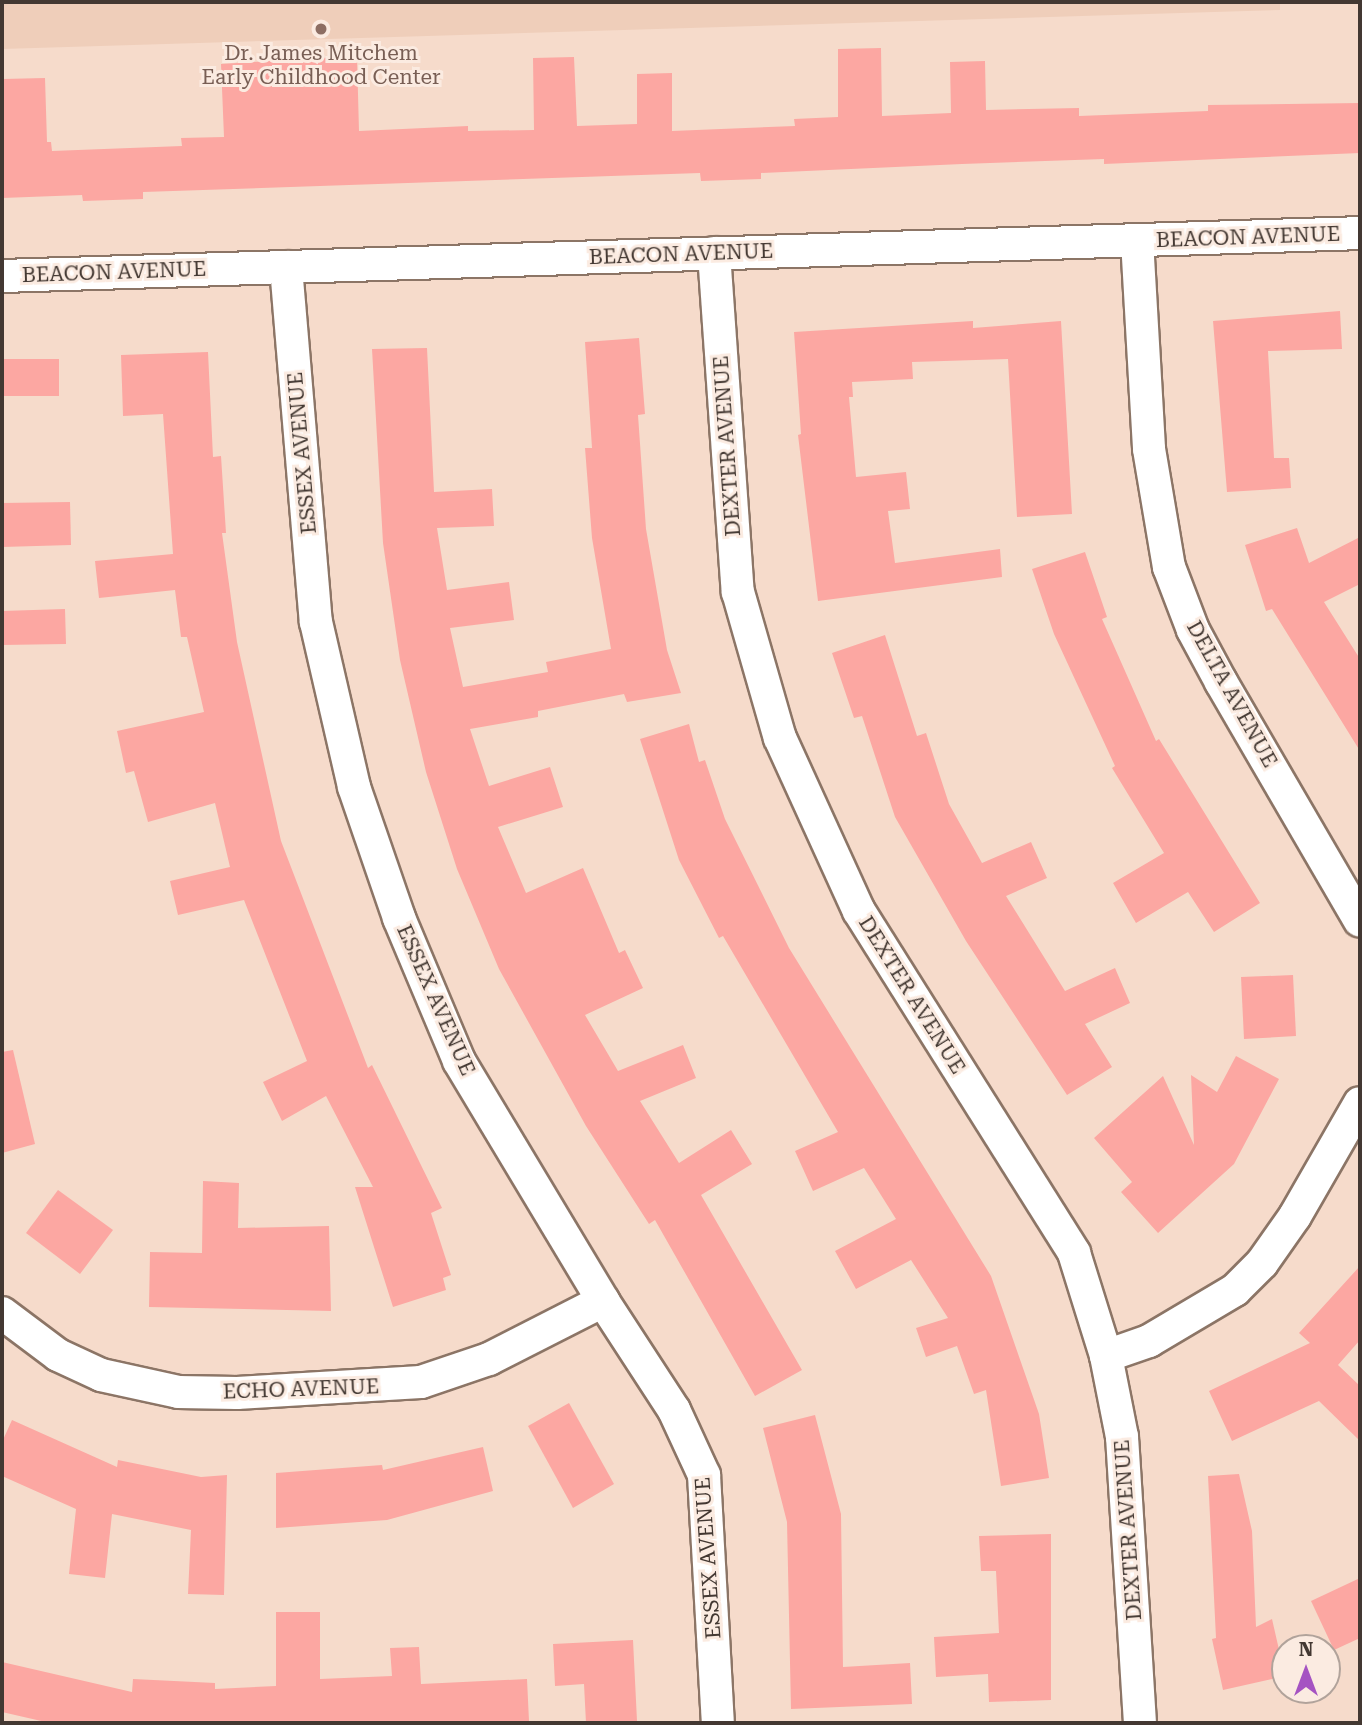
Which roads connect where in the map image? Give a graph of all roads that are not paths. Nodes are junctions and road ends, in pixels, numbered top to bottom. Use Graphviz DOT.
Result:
graph roads {
  1 [pos="1360,233"];
  2 [pos="1137,240"];
  3 [pos="714,253"];
  4 [pos="286,267"];
  5 [pos="2,276"];
  6 [pos="1360,921"];
  7 [pos="1360,1104"];
  8 [pos="603,1301"];
  9 [pos="2,1313"];
  10 [pos="1106,1356"];
  11 [pos="719,1723"];
  12 [pos="1140,1723"];
  1 -- 2 [label="street, BEACON AVENUE"];
  2 -- 3 [label="street, BEACON AVENUE"];
  2 -- 6 [label="street, DELTA AVENUE"];
  3 -- 4 [label="street, BEACON AVENUE"];
  3 -- 10 [label="street, DEXTER AVENUE"];
  4 -- 5 [label="street, BEACON AVENUE"];
  4 -- 8 [label="street, ESSEX AVENUE"];
  7 -- 10 [label="street"];
  8 -- 9 [label="street, ECHO AVENUE"];
  8 -- 11 [label="street, ESSEX AVENUE"];
  10 -- 12 [label="street, DEXTER AVENUE"];
}
